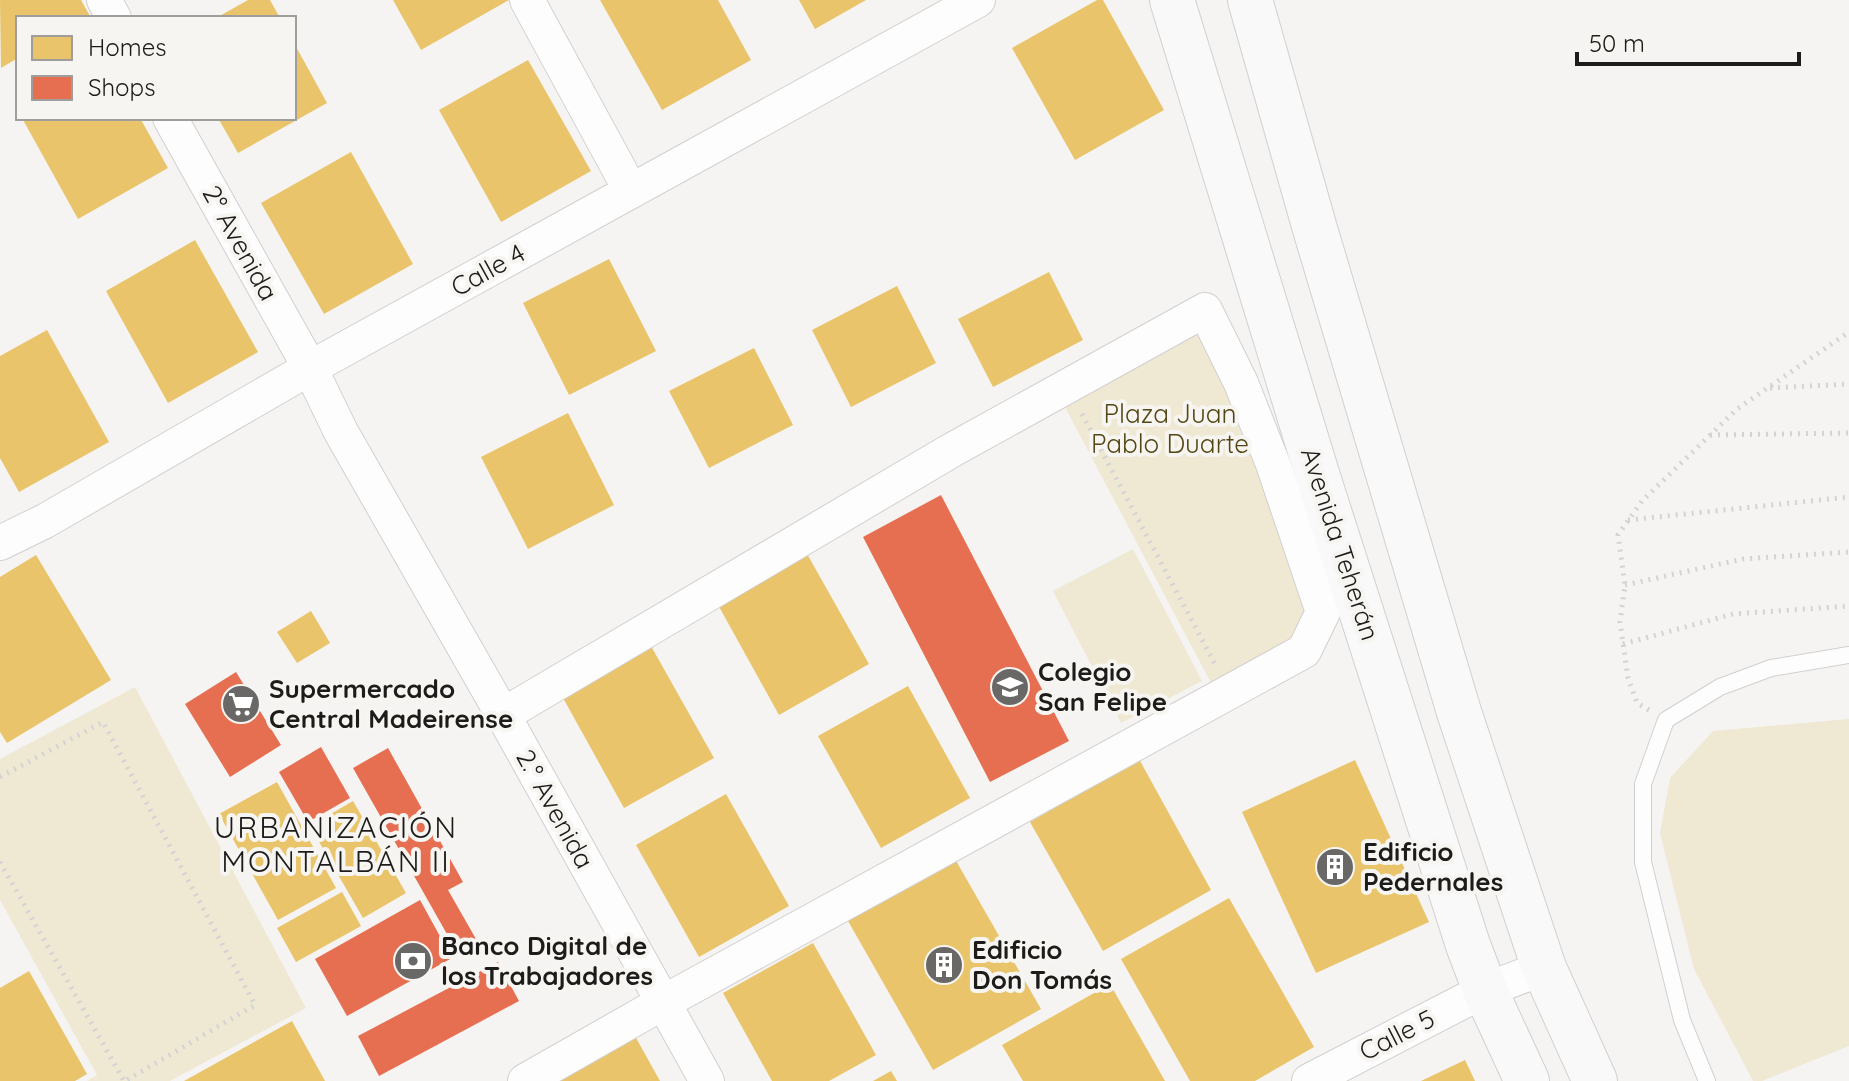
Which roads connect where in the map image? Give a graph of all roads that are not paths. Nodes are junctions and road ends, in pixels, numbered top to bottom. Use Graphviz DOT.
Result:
graph roads {
  1 [pos="527,0"];
  2 [pos="978,0"];
  3 [pos="1172,0"];
  4 [pos="1250,0"];
  5 [pos="171,120"];
  6 [pos="631,191"];
  7 [pos="310,368"];
  8 [pos="2,536"];
  9 [pos="1849,655"];
  10 [pos="503,715"];
  11 [pos="1544,968"];
  12 [pos="1485,990"];
  13 [pos="664,1002"];
  14 [pos="525,1081"];
  15 [pos="707,1081"];
  16 [pos="1309,1081"];
  17 [pos="1527,1081"];
  18 [pos="1595,1081"];
  19 [pos="1707,1081"];
  1 -- 6 [label="street"];
  2 -- 6 [label="street, Calle 4"];
  3 -- 12 [label="main road, Avenida Teherán"];
  4 -- 11 [label="main road"];
  5 -- 7 [label="street, 2° Avenida"];
  6 -- 7 [label="street, Calle 4"];
  7 -- 8 [label="street, Calle 4"];
  7 -- 10 [label="street, 2.° Avenida"];
  9 -- 19 [label="lane"];
  10 -- 13 [label="street, 2.° Avenida"];
  10 -- 13 [label="street"];
  11 -- 12 [label="street, Calle 5"];
  11 -- 18 [label="main road"];
  12 -- 16 [label="street, Calle 5"];
  12 -- 17 [label="main road, Avenida Teherán"];
  13 -- 14 [label="street"];
  13 -- 15 [label="street, 2.° Avenida"];
}
